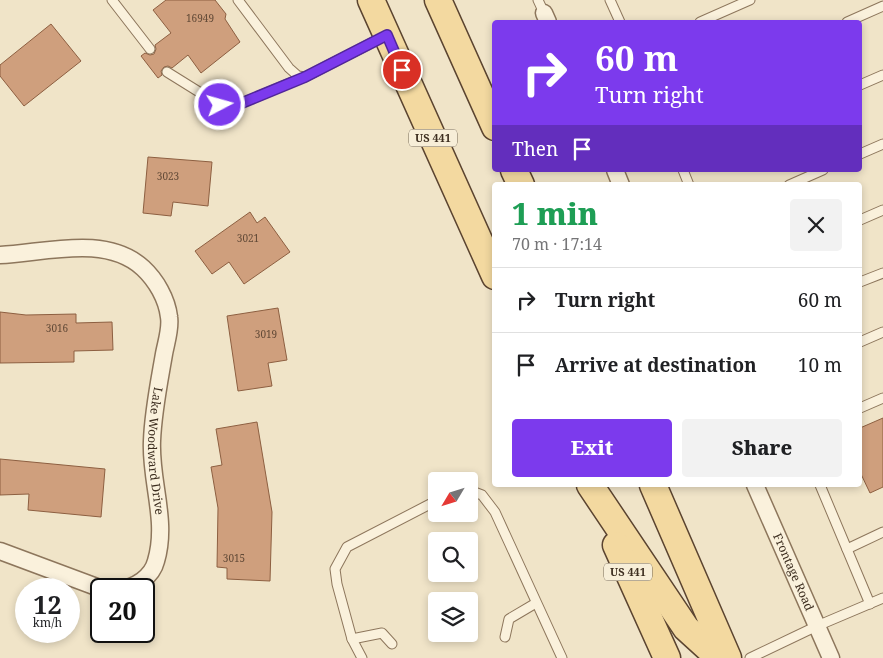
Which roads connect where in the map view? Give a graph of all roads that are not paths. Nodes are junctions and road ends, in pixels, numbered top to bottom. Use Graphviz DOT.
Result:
graph roads {
  1 [pos="112,0"];
  2 [pos="238,0"];
  3 [pos="371,0"];
  4 [pos="438,0"];
  5 [pos="610,0"];
  6 [pos="750,0"];
  7 [pos="883,6"];
  8 [pos="619,20"];
  9 [pos="705,20"];
  10 [pos="852,20"];
  11 [pos="387,35"];
  12 [pos="150,49"];
  13 [pos="167,72"];
  14 [pos="883,75"];
  15 [pos="305,77"];
  16 [pos="862,84"];
  17 [pos="492,120"];
  18 [pos="883,144"];
  19 [pos="862,153"];
  20 [pos="818,172"];
  21 [pos="796,182"];
  22 [pos="883,210"];
  23 [pos="862,219"];
  24 [pos="0,255"];
  25 [pos="492,269"];
  26 [pos="883,273"];
  27 [pos="862,281"];
  28 [pos="883,332"];
  29 [pos="862,341"];
  30 [pos="883,398"];
  31 [pos="862,407"];
  32 [pos="591,487"];
  33 [pos="591,487"];
  34 [pos="653,487"];
  35 [pos="756,487"];
  36 [pos="821,487"];
  37 [pos="478,493"];
  38 [pos="428,504"];
  39 [pos="883,532"];
  40 [pos="847,549"];
  41 [pos="0,551"];
  42 [pos="145,578"];
  43 [pos="90,585"];
  44 [pos="882,601"];
  45 [pos="536,603"];
  46 [pos="870,604"];
  47 [pos="817,626"];
  48 [pos="505,637"];
  49 [pos="352,639"];
  50 [pos="392,644"];
  51 [pos="362,658"];
  52 [pos="562,658"];
  53 [pos="667,658"];
  54 [pos="721,658"];
  55 [pos="728,658"];
  56 [pos="750,658"];
  57 [pos="831,658"];
  1 -- 12 [label="lane"];
  2 -- 15 [label="lane"];
  3 -- 11 [label="main road, US 441"];
  4 -- 17 [label="main road"];
  5 -- 8 [label="lane"];
  6 -- 9 [label="lane"];
  7 -- 10 [label="lane"];
  11 -- 15 [label="lane"];
  11 -- 25 [label="main road, US 441"];
  13 -- 15 [label="lane"];
  14 -- 16 [label="lane"];
  18 -- 19 [label="lane"];
  20 -- 21 [label="lane"];
  22 -- 23 [label="lane"];
  24 -- 42 [label="street, Lake Woodward Drive"];
  26 -- 27 [label="lane"];
  28 -- 29 [label="lane"];
  30 -- 31 [label="lane"];
  32 -- 53 [label="main road, US 441"];
  33 -- 54 [label="main road"];
  34 -- 55 [label="main road"];
  35 -- 47 [label="street, Frontage Road"];
  36 -- 40 [label="lane"];
  37 -- 45 [label="lane"];
  38 -- 49 [label="lane"];
  39 -- 40 [label="lane"];
  40 -- 46 [label="lane"];
  41 -- 43 [label="street"];
  44 -- 46 [label="lane"];
  45 -- 48 [label="lane"];
  45 -- 52 [label="lane"];
  46 -- 47 [label="lane"];
  47 -- 56 [label="lane"];
  47 -- 57 [label="street, Frontage Road"];
  49 -- 50 [label="lane"];
  49 -- 51 [label="lane"];
}
